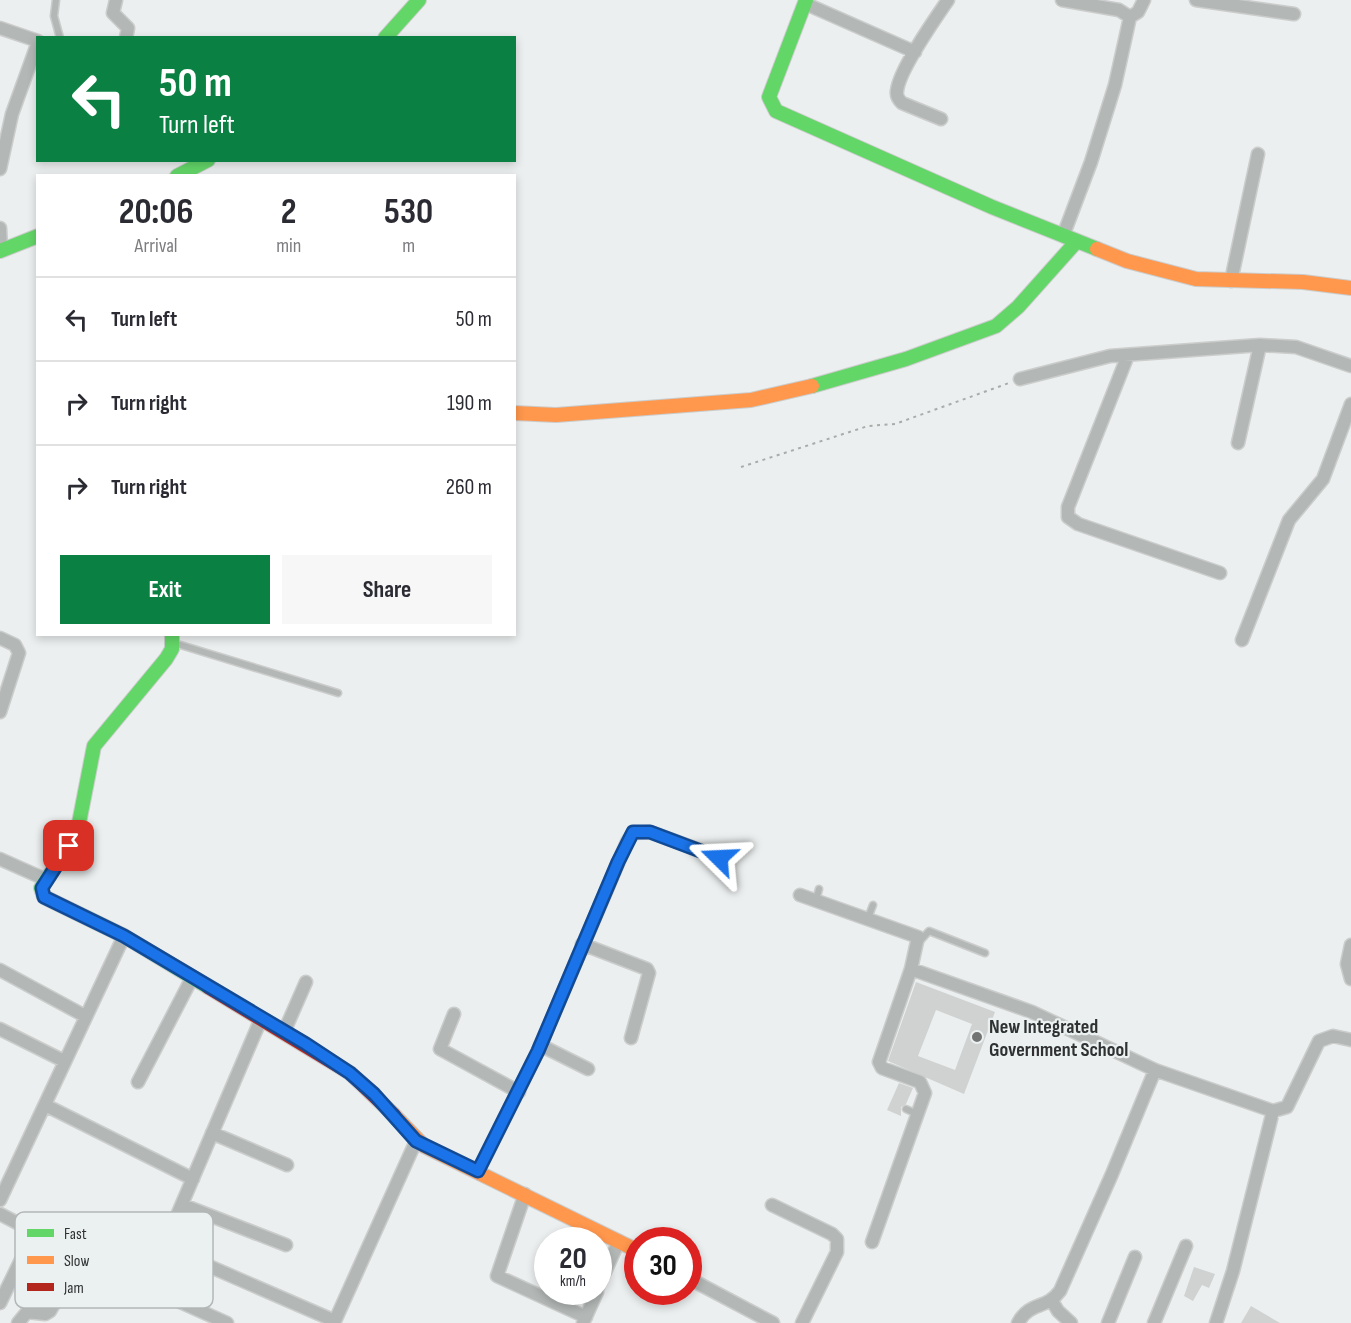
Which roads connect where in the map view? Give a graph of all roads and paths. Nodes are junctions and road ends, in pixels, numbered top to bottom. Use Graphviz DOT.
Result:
graph roads {
  1 [pos="56,0"];
  2 [pos="116,0"];
  3 [pos="419,0"];
  4 [pos="948,0"];
  5 [pos="1062,0"];
  6 [pos="1144,0"];
  7 [pos="1196,0"];
  8 [pos="806,2"];
  9 [pos="1294,14"];
  10 [pos="1130,17"];
  11 [pos="0,28"];
  12 [pos="59,36"];
  13 [pos="126,36"];
  14 [pos="387,36"];
  15 [pos="36,41"];
  16 [pos="36,48"];
  17 [pos="915,52"];
  18 [pos="941,119"];
  19 [pos="1258,154"];
  20 [pos="202,162"];
  21 [pos="0,169"];
  22 [pos="184,174"];
  23 [pos="0,228"];
  24 [pos="36,237"];
  25 [pos="1070,238"];
  26 [pos="1,251"];
  27 [pos="1231,281"];
  28 [pos="1351,288"];
  29 [pos="1260,345"];
  30 [pos="1128,355"];
  31 [pos="1351,366"];
  32 [pos="1020,379"];
  33 [pos="1351,404"];
  34 [pos="516,412"];
  35 [pos="1238,444"];
  36 [pos="741,467"];
  37 [pos="1220,573"];
  38 [pos="0,638"];
  39 [pos="173,638"];
  40 [pos="1242,640"];
  41 [pos="338,693"];
  42 [pos="0,712"];
  43 [pos="719,858"];
  44 [pos="0,859"];
  45 [pos="46,880"];
  46 [pos="800,895"];
  47 [pos="873,905"];
  48 [pos="868,918"];
  49 [pos="124,936"];
  50 [pos="919,942"];
  51 [pos="582,945"];
  52 [pos="1351,945"];
  53 [pos="985,953"];
  54 [pos="911,969"];
  55 [pos="0,970"];
  56 [pos="192,978"];
  57 [pos="1351,979"];
  58 [pos="306,982"];
  59 [pos="454,1014"];
  60 [pos="85,1016"];
  61 [pos="261,1019"];
  62 [pos="0,1029"];
  63 [pos="284,1032"];
  64 [pos="630,1038"];
  65 [pos="1351,1040"];
  66 [pos="540,1045"];
  67 [pos="64,1061"];
  68 [pos="588,1069"];
  69 [pos="1155,1070"];
  70 [pos="138,1082"];
  71 [pos="519,1092"];
  72 [pos="45,1105"];
  73 [pos="1273,1111"];
  74 [pos="212,1133"];
  75 [pos="416,1141"];
  76 [pos="287,1165"];
  77 [pos="478,1171"];
  78 [pos="193,1179"];
  79 [pos="525,1194"];
  80 [pos="0,1200"];
  81 [pos="183,1205"];
  82 [pos="772,1205"];
  83 [pos="180,1212"];
  84 [pos="201,1212"];
  85 [pos="0,1214"];
  86 [pos="213,1217"];
  87 [pos="15,1221"];
  88 [pos="619,1241"];
  89 [pos="872,1242"];
  90 [pos="624,1244"];
  91 [pos="286,1245"];
  92 [pos="1186,1246"];
  93 [pos="612,1257"];
  94 [pos="1135,1257"];
  95 [pos="213,1268"];
  96 [pos="15,1272"];
  97 [pos="702,1285"];
  98 [pos="1052,1301"];
  99 [pos="0,1303"];
  100 [pos="591,1305"];
  101 [pos="52,1308"];
  102 [pos="192,1308"];
  103 [pos="584,1320"];
  104 [pos="335,1322"];
  105 [pos="18,1323"];
  106 [pos="227,1323"];
  107 [pos="773,1323"];
  108 [pos="802,1323"];
  109 [pos="1018,1323"];
  110 [pos="1071,1323"];
  111 [pos="1108,1323"];
  112 [pos="1154,1323"];
  113 [pos="1216,1323"];
  1 -- 12 [label="lane"];
  2 -- 13 [label="street"];
  3 -- 14 [label="street"];
  4 -- 17 [label="street"];
  5 -- 10 [label="street"];
  6 -- 10 [label="street"];
  7 -- 9 [label="street"];
  8 -- 17 [label="street"];
  8 -- 25 [label="street"];
  10 -- 25 [label="street"];
  11 -- 15 [label="street"];
  16 -- 21 [label="street"];
  17 -- 18 [label="street"];
  19 -- 27 [label="street"];
  20 -- 22 [label="street"];
  23 -- 26 [label="street"];
  24 -- 26 [label="street"];
  25 -- 27 [label="street"];
  25 -- 34 [label="street"];
  27 -- 28 [label="street"];
  29 -- 30 [label="street"];
  29 -- 31 [label="street"];
  29 -- 35 [label="street"];
  30 -- 32 [label="street"];
  30 -- 37 [label="street"];
  32 -- 36 [label="path"];
  33 -- 40 [label="street"];
  38 -- 42 [label="street"];
  39 -- 41 [label="lane"];
  39 -- 45 [label="street"];
  43 -- 51 [label="street"];
  44 -- 45 [label="street"];
  45 -- 49 [label="street"];
  46 -- 48 [label="street"];
  47 -- 48 [label="lane"];
  48 -- 50 [label="street"];
  49 -- 56 [label="street"];
  49 -- 60 [label="street"];
  50 -- 53 [label="lane"];
  50 -- 54 [label="street"];
  51 -- 64 [label="street"];
  51 -- 66 [label="street"];
  52 -- 57 [label="street"];
  54 -- 69 [label="street"];
  54 -- 89 [label="street"];
  55 -- 60 [label="street"];
  56 -- 61 [label="street"];
  56 -- 70 [label="street"];
  58 -- 63 [label="street"];
  59 -- 71 [label="street"];
  60 -- 67 [label="street"];
  61 -- 63 [label="street"];
  61 -- 74 [label="street"];
  62 -- 67 [label="street"];
  63 -- 75 [label="street"];
  65 -- 73 [label="street"];
  66 -- 68 [label="street"];
  66 -- 71 [label="street"];
  67 -- 72 [label="street"];
  69 -- 73 [label="street"];
  69 -- 98 [label="street"];
  71 -- 77 [label="street"];
  72 -- 78 [label="street"];
  72 -- 80 [label="street"];
  73 -- 113 [label="street"];
  74 -- 76 [label="street"];
  74 -- 78 [label="street"];
  75 -- 77 [label="street"];
  75 -- 104 [label="street"];
  77 -- 79 [label="street"];
  78 -- 81 [label="street"];
  79 -- 88 [label="street"];
  79 -- 103 [label="street"];
  81 -- 83 [label="street"];
  81 -- 84 [label="street"];
  82 -- 108 [label="street"];
  85 -- 87 [label="street"];
  86 -- 91 [label="street"];
  88 -- 90 [label="street"];
  88 -- 93 [label="street"];
  92 -- 112 [label="street"];
  94 -- 111 [label="street"];
  95 -- 104 [label="street"];
  96 -- 99 [label="street"];
  97 -- 107 [label="street"];
  98 -- 109 [label="street"];
  98 -- 110 [label="street"];
  100 -- 103 [label="street"];
  101 -- 105 [label="street"];
  102 -- 106 [label="street"];
}
